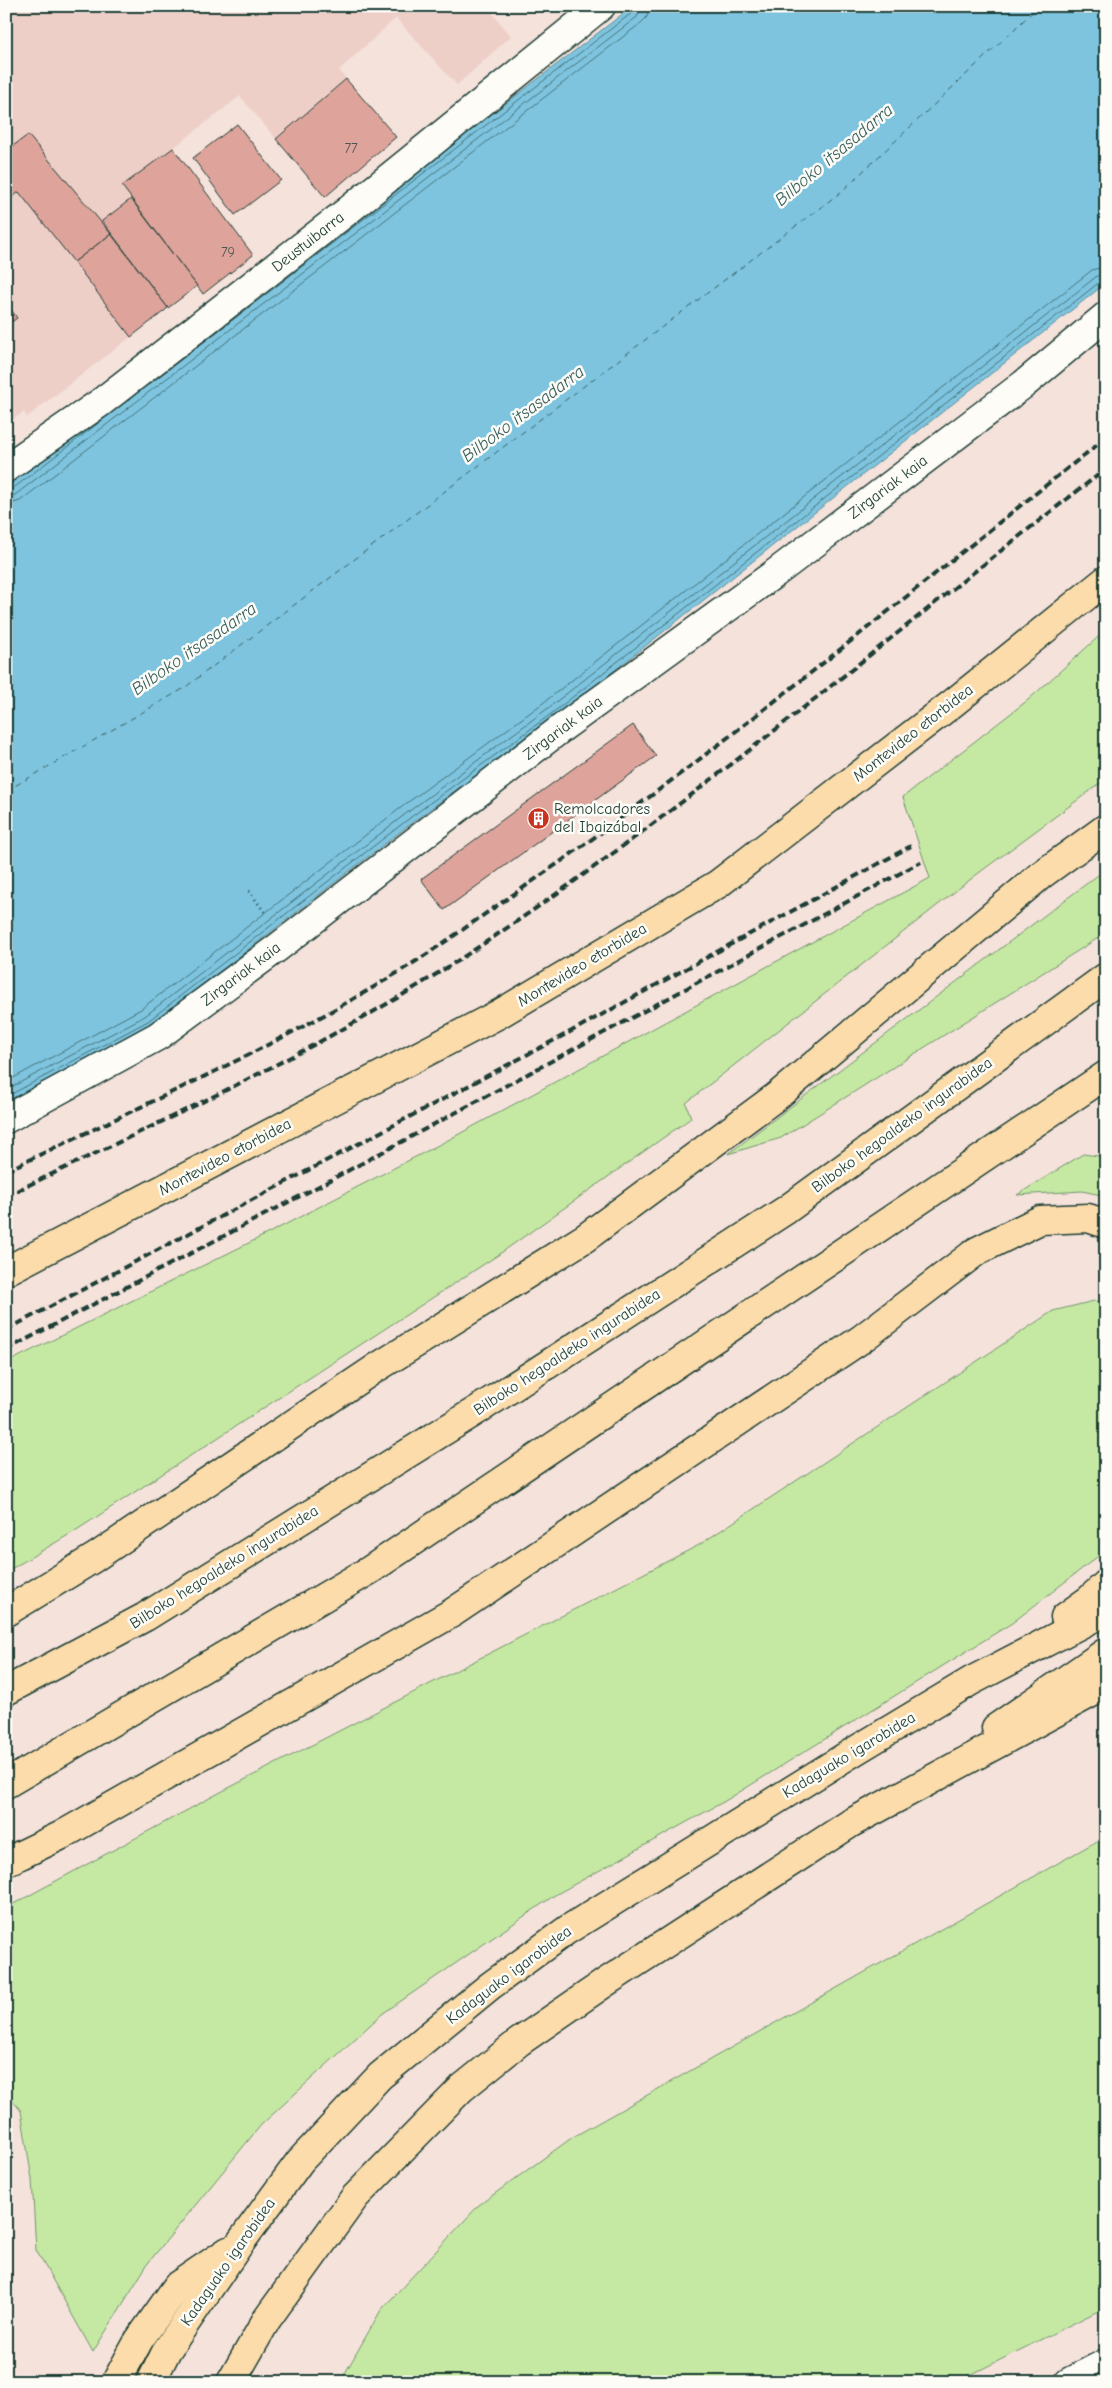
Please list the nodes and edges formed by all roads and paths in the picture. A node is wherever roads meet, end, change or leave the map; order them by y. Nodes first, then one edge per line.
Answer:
1 (601, 6) edge
2 (1106, 316) edge
3 (6, 468) edge
4 (1106, 580) edge
5 (1106, 828) edge
6 (1106, 977) edge
7 (1106, 1075) edge
8 (6, 1119) edge
9 (1106, 1224) edge
10 (6, 1270) edge
11 (1106, 1584) edge
12 (1106, 1611) edge
13 (6, 1612) edge
14 (1106, 1652) edge
15 (971, 1681) junction
16 (1106, 1685) edge
17 (6, 1692) edge
18 (6, 1784) edge
19 (873, 1812) junction
20 (6, 1862) edge
21 (241, 2242) junction
22 (1106, 2362) edge
23 (116, 2382) edge
24 (151, 2382) edge
25 (231, 2382) edge
26 (1068, 2382) edge

1 - 3 street, Deustuibarra
2 - 8 street, Zirgariak kaia
4 - 10 main road, Montevideo etorbidea
5 - 13 main road
6 - 17 main road, Bilboko hegoaldeko ingurabidea
7 - 18 main road
9 - 20 main road
11 - 15 main road
12 - 15 main road
14 - 19 main road
15 - 21 main road, Kadaguako igarobidea
16 - 19 main road
19 - 25 main road
21 - 23 main road
21 - 24 main road, Kadaguako igarobidea
22 - 26 street

